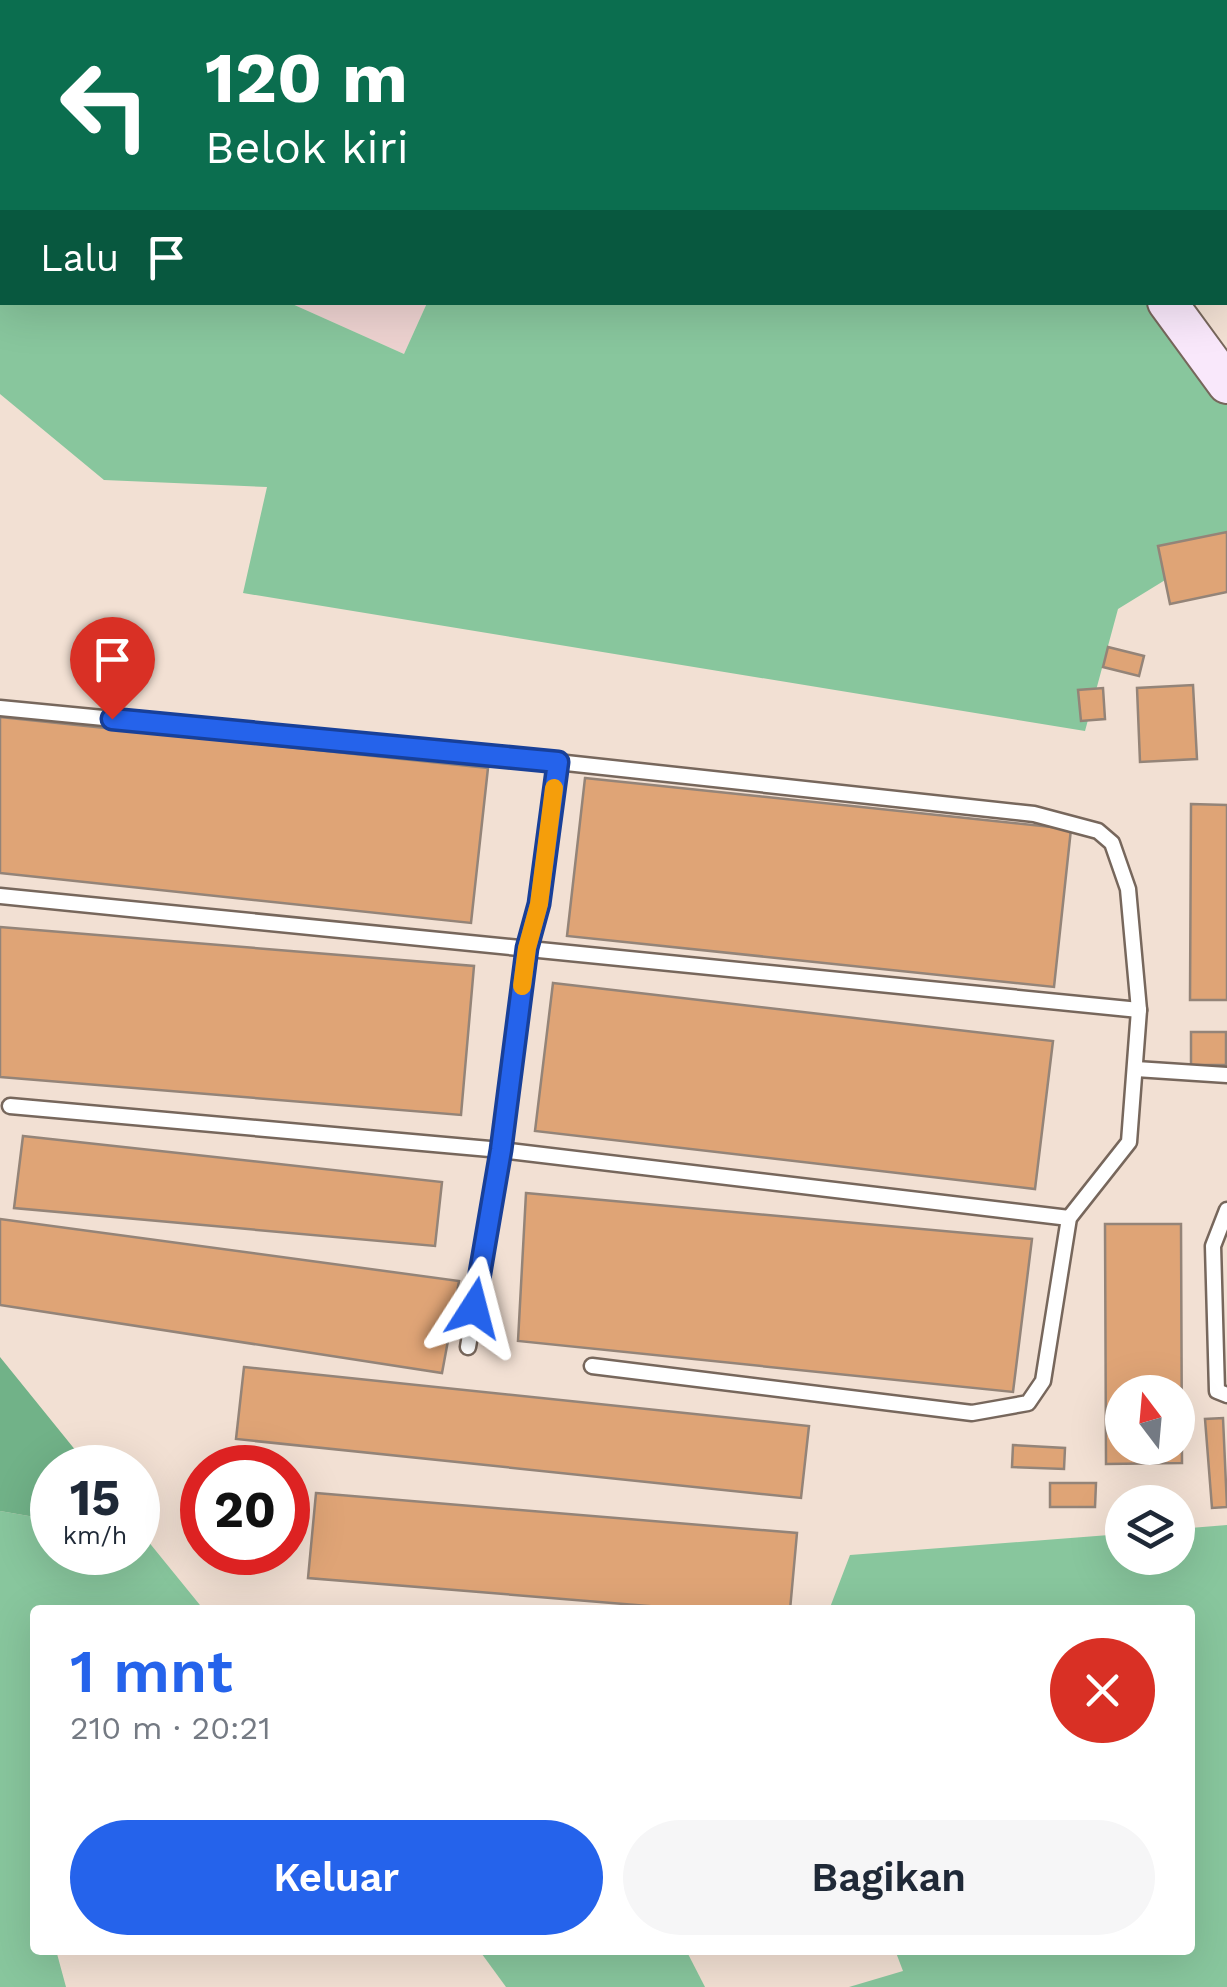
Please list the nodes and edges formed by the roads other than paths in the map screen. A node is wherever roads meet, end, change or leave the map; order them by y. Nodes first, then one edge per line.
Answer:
1 (1169, 305) edge
2 (1227, 384) edge
3 (0, 708) edge
4 (558, 762) junction
5 (0, 896) edge
6 (527, 948) junction
7 (1139, 1010) junction
8 (1136, 1069) junction
9 (1227, 1076) edge
10 (10, 1106) dead end
11 (501, 1150) junction
12 (1227, 1210) edge
13 (1069, 1218) junction
14 (468, 1347) dead end
15 (592, 1366) dead end
16 (1227, 1395) edge

1 - 2 street
3 - 4 lane
4 - 6 lane
4 - 7 lane
5 - 6 lane
6 - 7 lane
6 - 11 lane
7 - 8 lane
8 - 9 lane
8 - 13 lane
10 - 11 lane
11 - 13 lane
11 - 14 lane
12 - 16 lane
13 - 15 lane

